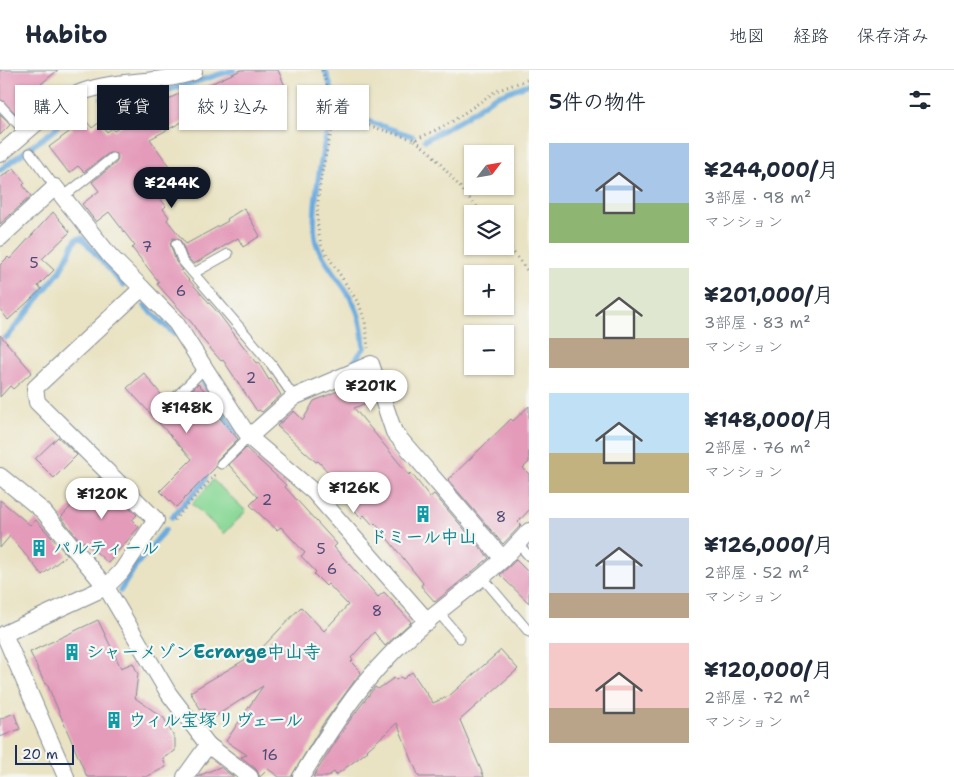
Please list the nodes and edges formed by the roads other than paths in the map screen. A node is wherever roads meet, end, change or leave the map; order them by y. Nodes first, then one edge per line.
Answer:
1 (196, 71) edge
2 (0, 105) edge
3 (27, 134) junction
4 (30, 153) dead end
5 (0, 154) edge
6 (112, 158) dead end
7 (59, 192) junction
8 (0, 238) edge
9 (176, 244) dead end
10 (228, 254) dead end
11 (194, 273) junction
12 (142, 288) junction
13 (205, 368) junction
14 (294, 397) junction
15 (172, 401) dead end
16 (249, 437) junction
17 (221, 464) road end
18 (0, 476) edge
19 (529, 531) edge
20 (523, 550) edge
21 (503, 559) junction
22 (483, 578) junction
23 (106, 587) junction
24 (434, 617) junction
25 (529, 632) edge
26 (2, 634) edge
27 (460, 638) dead end
28 (208, 745) junction
29 (66, 777) edge
30 (185, 777) edge
31 (250, 777) edge
32 (301, 777) edge

1 - 3 street
2 - 3 lane
3 - 5 street
4 - 7 lane
6 - 7 lane
7 - 8 street
7 - 12 street
9 - 11 lane
10 - 11 lane
11 - 14 lane
12 - 13 street
12 - 23 street
13 - 15 lane
13 - 16 street
14 - 16 street
14 - 21 street
16 - 17 lane
16 - 24 street
18 - 23 street
19 - 20 street
20 - 21 street
21 - 22 street
22 - 24 street
22 - 25 lane
23 - 26 street
23 - 28 street
24 - 27 lane
24 - 32 street
26 - 29 street
28 - 30 street
28 - 31 street

